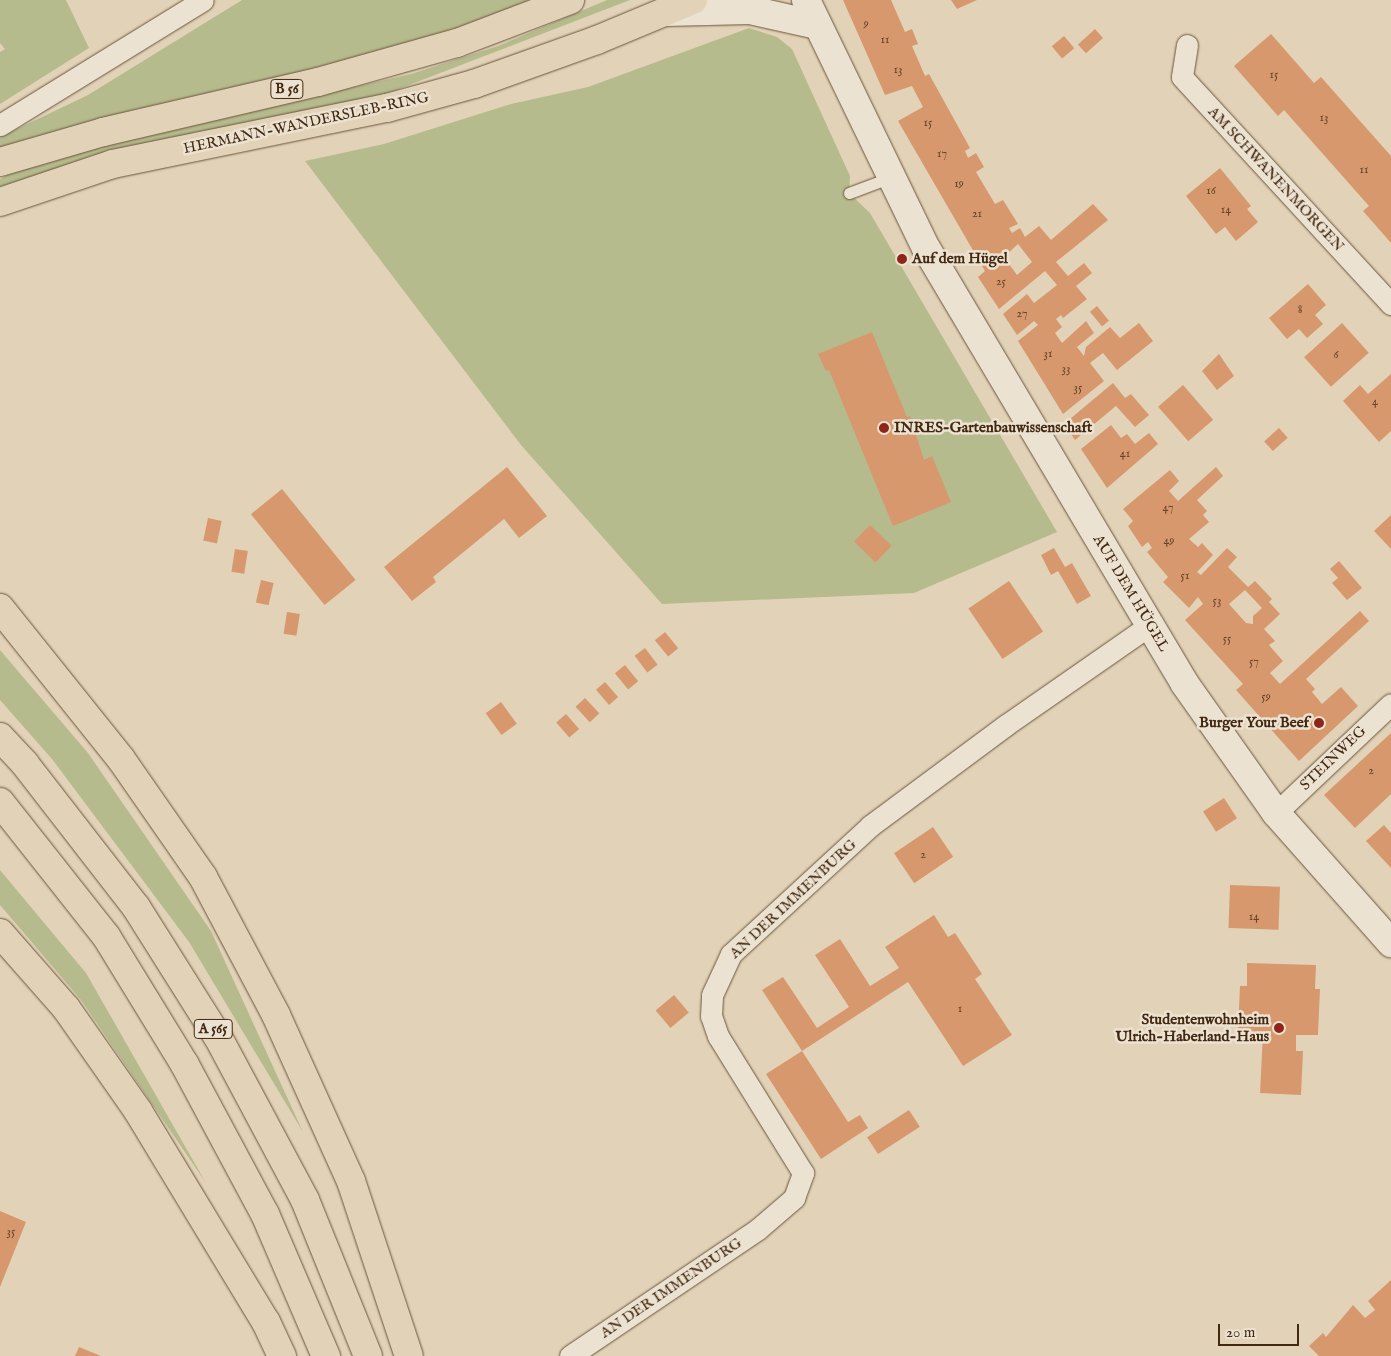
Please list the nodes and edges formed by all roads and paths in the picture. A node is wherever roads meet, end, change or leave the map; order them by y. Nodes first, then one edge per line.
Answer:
1 (203, 0) edge
2 (570, 0) edge
3 (693, 0) edge
4 (806, 0) edge
5 (666, 12) junction
6 (817, 25) junction
7 (1187, 45) dead end
8 (0, 125) edge
9 (0, 162) edge
10 (890, 178) junction
11 (849, 193) dead end
12 (0, 202) edge
13 (1391, 304) edge
14 (0, 608) edge
15 (1150, 625) junction
16 (1391, 704) edge
17 (0, 737) edge
18 (0, 802) edge
19 (1276, 813) junction
20 (0, 933) edge
21 (1391, 943) edge
22 (282, 1356) edge
23 (326, 1356) edge
24 (368, 1356) edge
25 (409, 1356) edge
26 (570, 1356) edge

1 - 8 street
2 - 9 main road, B 56
3 - 5 main road, HERMANN-WANDERSLEB-RING
4 - 6 street, AUF DEM HÜGEL
5 - 6 street
5 - 12 main road, HERMANN-WANDERSLEB-RING
6 - 10 street, AUF DEM HÜGEL
7 - 13 street, AM SCHWANENMORGEN
10 - 11 lane
10 - 15 street, AUF DEM HÜGEL
14 - 25 main road
15 - 19 street, AUF DEM HÜGEL
15 - 26 street, AN DER IMMENBURG
16 - 19 street, STEINWEG
17 - 24 main road, A 565
18 - 23 main road, A 565
19 - 21 street, AUF DEM HÜGEL
20 - 22 main road

